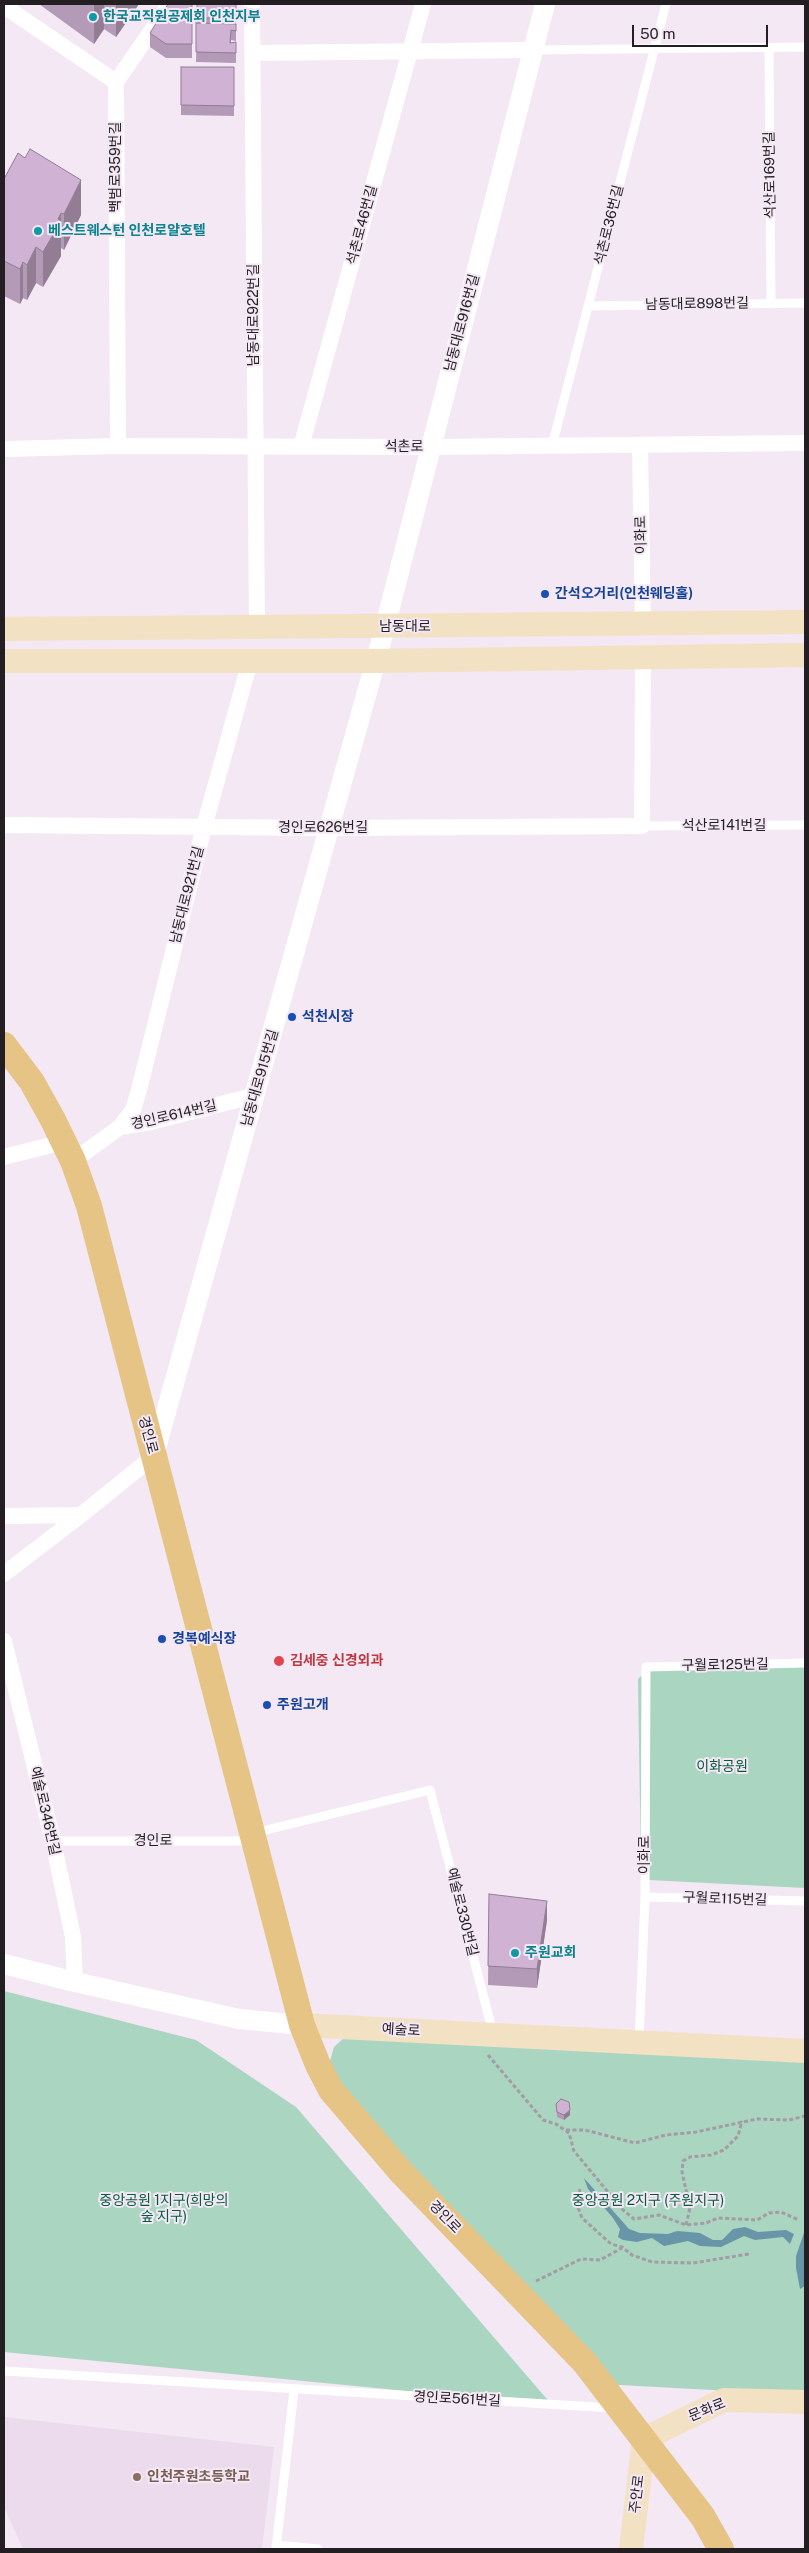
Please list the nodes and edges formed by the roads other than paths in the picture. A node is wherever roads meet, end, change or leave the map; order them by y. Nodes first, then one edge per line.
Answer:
1 (170, 4) edge
2 (252, 4) edge
3 (423, 4) edge
4 (545, 4) edge
5 (666, 4) edge
6 (4, 6) edge
7 (805, 47) edge
8 (768, 48) junction
9 (654, 49) junction
10 (533, 50) junction
11 (410, 52) junction
12 (252, 53) junction
13 (116, 82) junction
14 (805, 302) edge
15 (771, 303) junction
16 (588, 306) junction
17 (805, 443) edge
18 (640, 445) junction
19 (118, 446) junction
20 (255, 446) junction
21 (552, 446) junction
22 (302, 447) junction
23 (429, 447) junction
24 (4, 450) edge
25 (805, 622) edge
26 (643, 625) junction
27 (257, 626) junction
28 (4, 628) edge
29 (380, 643) junction
30 (805, 655) edge
31 (643, 657) junction
32 (250, 660) junction
33 (4, 661) edge
34 (4, 824) edge
35 (805, 825) edge
36 (642, 826) junction
37 (204, 827) junction
38 (330, 828) junction
39 (5, 1046) edge
40 (256, 1095) junction
41 (120, 1127) junction
42 (68, 1151) junction
43 (4, 1157) edge
44 (154, 1456) junction
45 (80, 1515) junction
46 (4, 1516) edge
47 (4, 1574) edge
48 (4, 1641) edge
49 (805, 1663) edge
50 (646, 1667) joint
51 (430, 1790) joint
52 (252, 1837) junction
53 (53, 1841) junction
54 (645, 1897) junction
55 (805, 1901) edge
56 (4, 1964) edge
57 (75, 1982) junction
58 (302, 2025) junction
59 (493, 2035) junction
60 (639, 2043) junction
61 (805, 2051) edge
62 (4, 2372) edge
63 (294, 2390) junction
64 (805, 2402) edge
65 (620, 2408) junction
66 (644, 2439) junction
67 (276, 2547) edge
68 (318, 2549) edge
69 (631, 2549) edge
70 (721, 2549) edge

1 - 13 street
2 - 12 street, 남동대로922번길
3 - 11 street, 석촌로46번길
4 - 10 street, 남동대로916번길
5 - 9 lane, 석촌로36번길
6 - 13 street
7 - 8 lane
8 - 9 lane
8 - 15 lane, 석산로169번길
9 - 10 lane
9 - 16 lane, 석촌로36번길
10 - 11 street
10 - 23 street, 남동대로916번길
11 - 12 street
11 - 22 street, 석촌로46번길
12 - 20 street, 남동대로922번길
13 - 19 street, 백범로359번길
14 - 15 lane, 남동대로898번길
15 - 16 lane, 남동대로898번길
16 - 21 lane, 석촌로36번길
17 - 18 street, 석촌로
18 - 21 street, 석촌로
18 - 26 street, 이화로
19 - 20 street, 석촌로
19 - 24 street, 석촌로
20 - 22 street, 석촌로
20 - 27 street, 남동대로922번길
21 - 23 street, 석촌로
22 - 23 street, 석촌로
23 - 29 street, 남동대로916번길
25 - 26 main road, 남동대로
26 - 29 main road, 남동대로
27 - 28 main road, 남동대로
27 - 29 main road, 남동대로
29 - 31 main road
29 - 32 main road
29 - 38 street, 남동대로915번길
30 - 31 main road
31 - 36 street
32 - 33 main road
32 - 37 street, 남동대로921번길
34 - 37 street, 경인로626번길
35 - 36 lane, 석산로141번길
36 - 38 street, 경인로626번길
37 - 38 street, 경인로626번길
37 - 41 street, 남동대로921번길
38 - 40 street, 남동대로915번길
39 - 42 main road, 경인로
40 - 41 street, 경인로614번길
40 - 44 street, 남동대로915번길
41 - 42 street, 경인로614번길
42 - 43 street
42 - 44 main road, 경인로
44 - 45 street
44 - 52 main road, 경인로
45 - 46 street
45 - 47 street
48 - 53 street, 예술로346번길
49 - 50 lane, 구월로125번길
50 - 54 lane, 이화로
51 - 52 lane, 경인로
51 - 59 lane, 예술로330번길
52 - 53 lane, 경인로
52 - 58 main road, 경인로
53 - 57 street, 예술로346번길
54 - 55 lane, 구월로115번길
54 - 60 lane, 이화로
56 - 57 street, 예술로
57 - 58 street, 예술로
58 - 59 main road, 예술로
58 - 65 main road, 경인로
59 - 60 main road, 예술로
60 - 61 main road, 예술로
62 - 63 lane, 경인로561번길
63 - 65 lane, 경인로561번길
63 - 67 lane
64 - 66 main road, 문화로
65 - 66 main road, 경인로
66 - 69 main road, 주안로
66 - 70 main road, 경인로
67 - 68 lane

